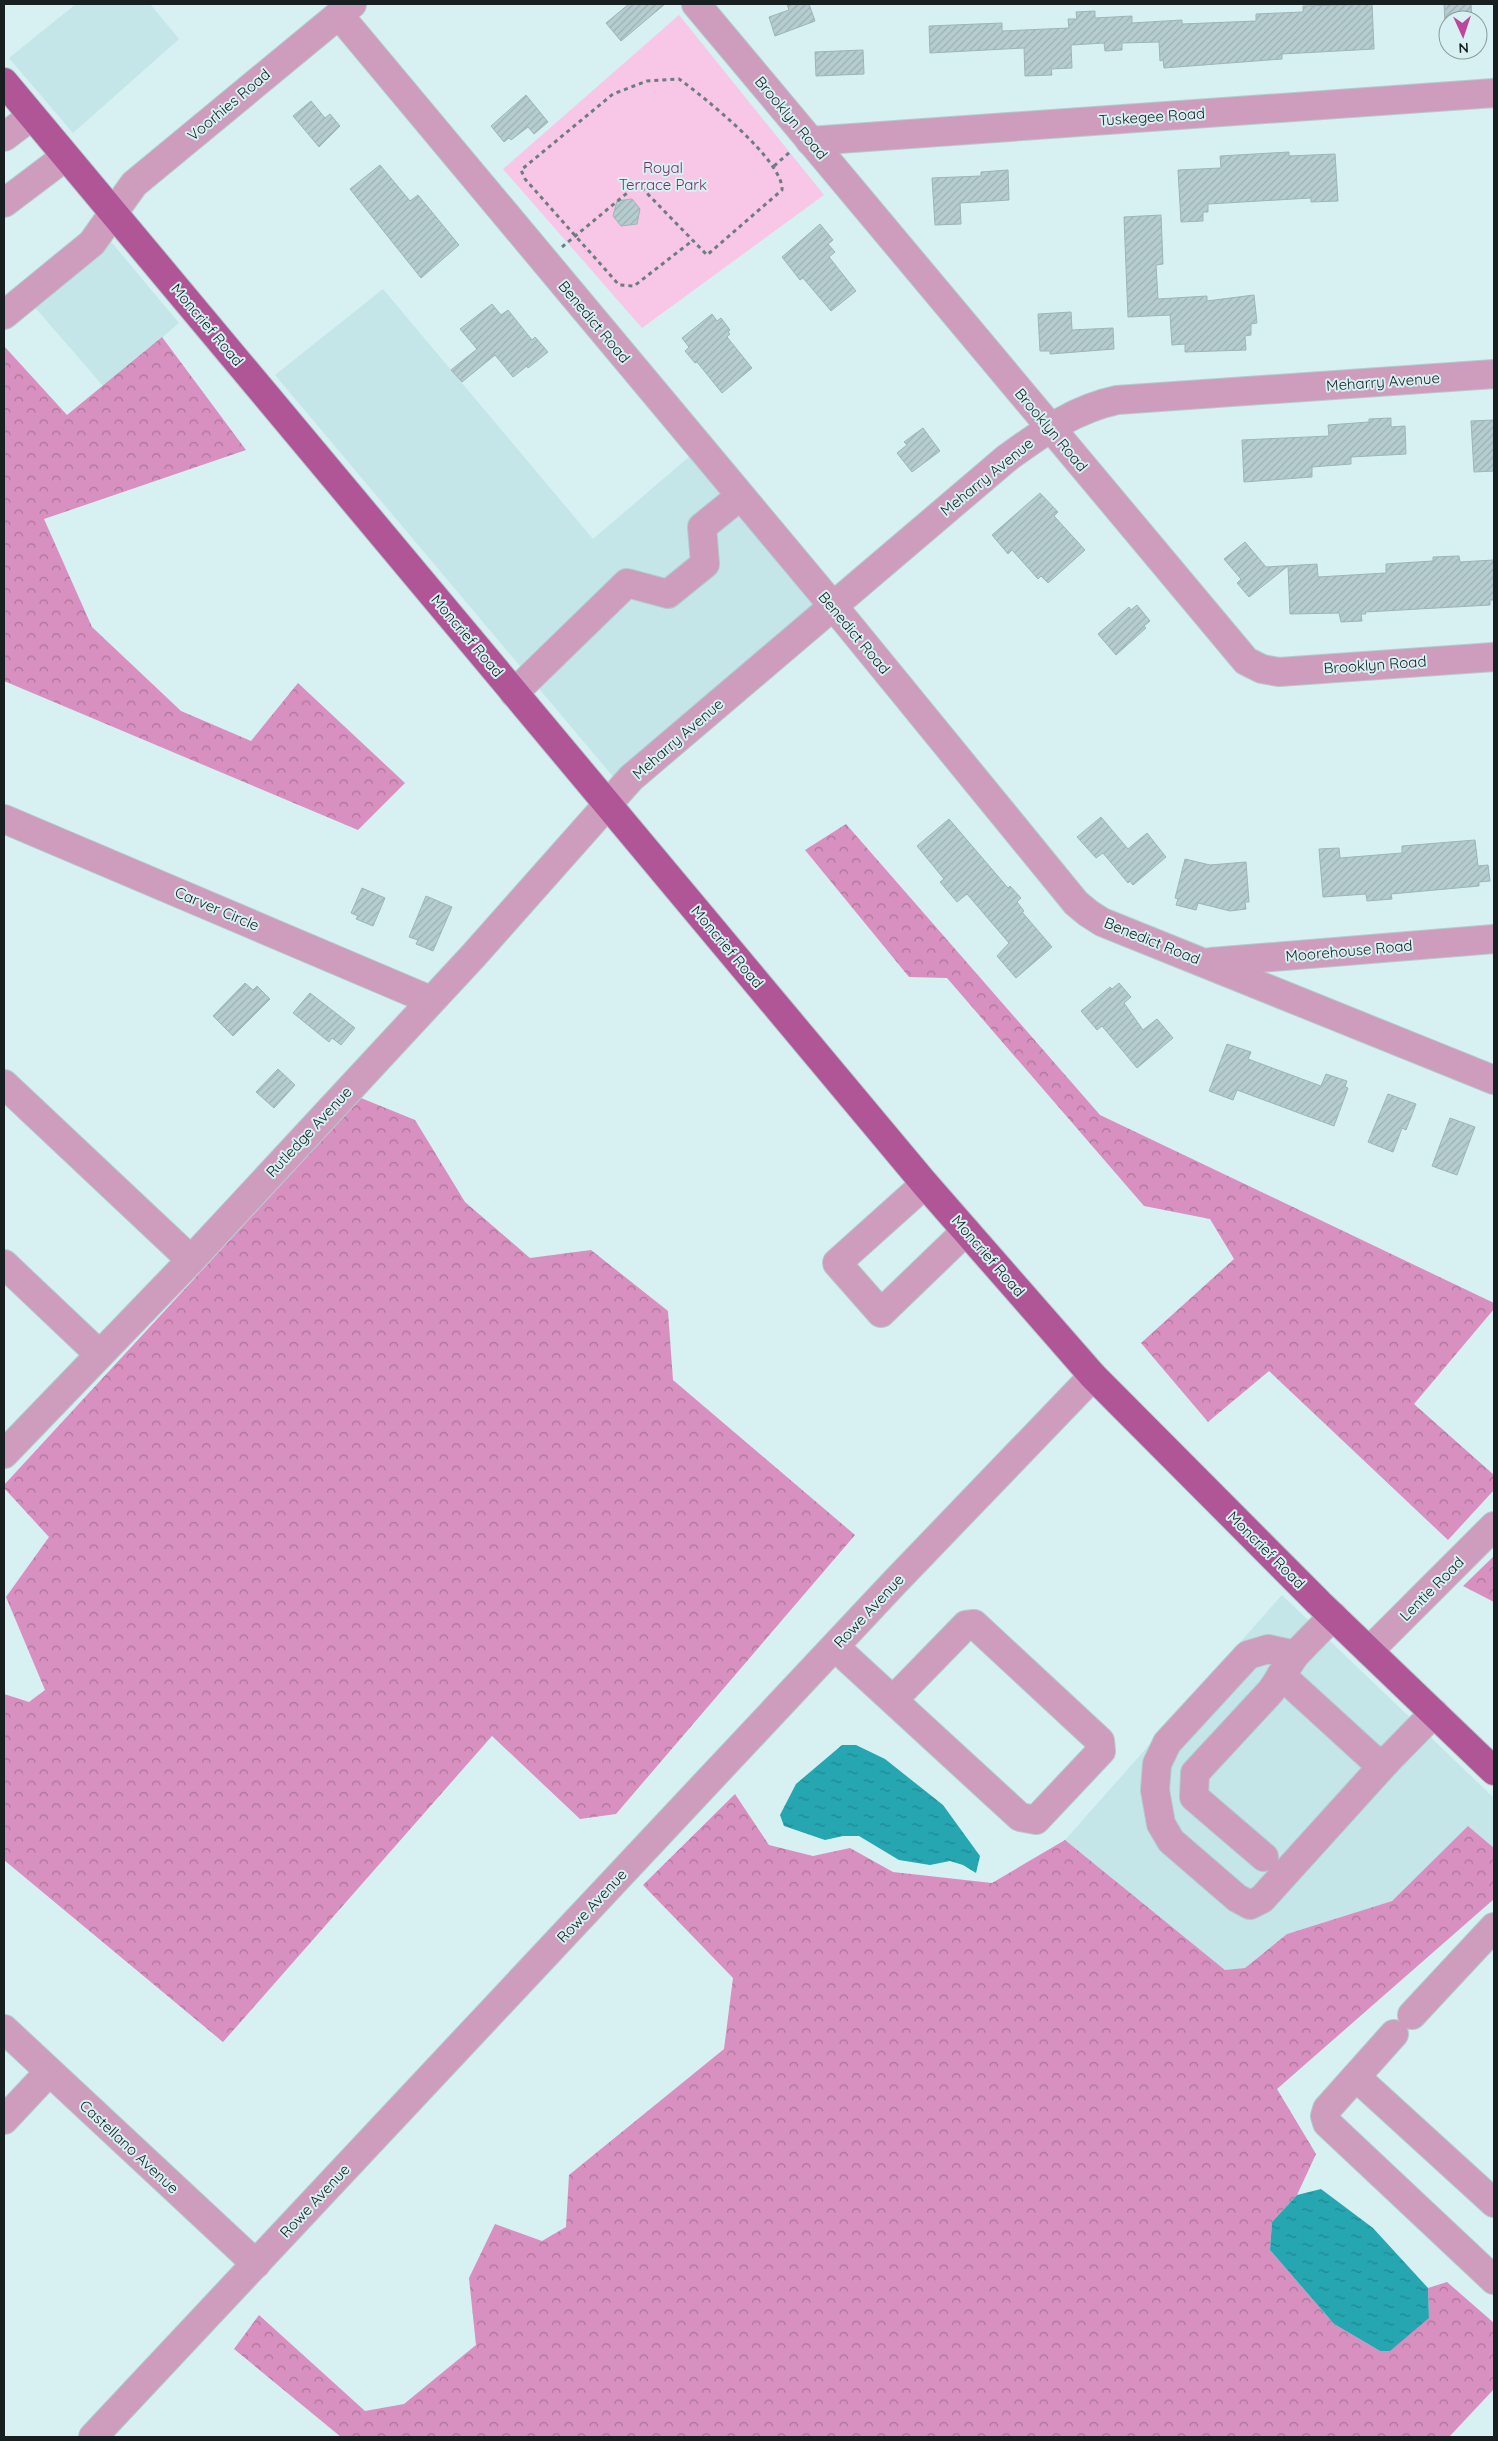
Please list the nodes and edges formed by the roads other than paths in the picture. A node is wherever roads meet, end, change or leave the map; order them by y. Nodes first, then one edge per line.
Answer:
1 (696, 4) edge
2 (345, 9) edge
3 (4, 82) edge
4 (1494, 92) edge
5 (32, 116) junction
6 (4, 137) edge
7 (801, 145) junction
8 (65, 157) junction
9 (4, 202) edge
10 (114, 214) junction
11 (4, 315) edge
12 (1494, 374) edge
13 (1049, 428) junction
14 (739, 497) junction
15 (833, 606) junction
16 (1494, 656) edge
17 (514, 692) junction
18 (608, 805) junction
19 (4, 819) edge
20 (1494, 939) edge
21 (1205, 962) junction
22 (430, 1000) junction
23 (1494, 1080) edge
24 (4, 1084) edge
25 (924, 1184) junction
26 (966, 1231) junction
27 (191, 1260) junction
28 (4, 1264) edge
29 (99, 1354) junction
30 (1093, 1376) junction
31 (4, 1454) edge
32 (1494, 1526) edge
33 (1332, 1616) junction
34 (836, 1647) junction
35 (1369, 1651) junction
36 (1288, 1665) junction
37 (893, 1700) junction
38 (1434, 1713) junction
39 (1387, 1761) junction
40 (1494, 1771) edge
41 (1264, 1858) dead end
42 (1494, 1927) edge
43 (1412, 2015) dead end
44 (4, 2029) edge
45 (1394, 2034) dead end
46 (49, 2072) junction
47 (1356, 2077) junction
48 (4, 2120) edge
49 (1494, 2203) edge
50 (256, 2264) junction
51 (1494, 2280) edge
52 (92, 2437) edge

1 - 7 street, Brooklyn Road
2 - 10 street, Voorhies Road
2 - 14 street, Benedict Road
3 - 5 main road, Moncrief Road
4 - 7 street, Tuskegee Road
5 - 6 street
5 - 8 main road, Moncrief Road
7 - 13 street, Brooklyn Road
8 - 9 street
8 - 10 main road, Moncrief Road
10 - 11 street, Voorhies Road
10 - 17 main road, Moncrief Road
12 - 13 street, Meharry Avenue
13 - 15 street, Meharry Avenue
13 - 16 street, Brooklyn Road
14 - 15 street, Benedict Road
14 - 17 street
15 - 18 street, Meharry Avenue
15 - 21 street, Benedict Road
17 - 18 main road, Moncrief Road
18 - 22 street, Rutledge Avenue
18 - 25 main road, Moncrief Road
19 - 22 street, Carver Circle
20 - 21 street, Moorehouse Road
21 - 23 street, Benedict Road
22 - 27 street, Rutledge Avenue
24 - 27 street
25 - 26 main road, Moncrief Road
25 - 26 street
26 - 30 main road, Moncrief Road
27 - 29 street, Rutledge Avenue
28 - 29 street
29 - 31 street, Rutledge Avenue
30 - 33 main road, Moncrief Road
30 - 34 street, Rowe Avenue
32 - 35 street, Lentie Road
33 - 35 main road, Moncrief Road
33 - 36 street
34 - 37 street
34 - 50 street, Rowe Avenue
35 - 38 main road, Moncrief Road
36 - 39 street
36 - 39 street
36 - 41 street
37 - 37 street
38 - 39 street
38 - 40 main road, Moncrief Road
42 - 43 street
44 - 46 street, Castellano Avenue
45 - 47 street
46 - 48 street
46 - 50 street, Castellano Avenue
47 - 49 street
47 - 51 street
50 - 52 street, Rowe Avenue

